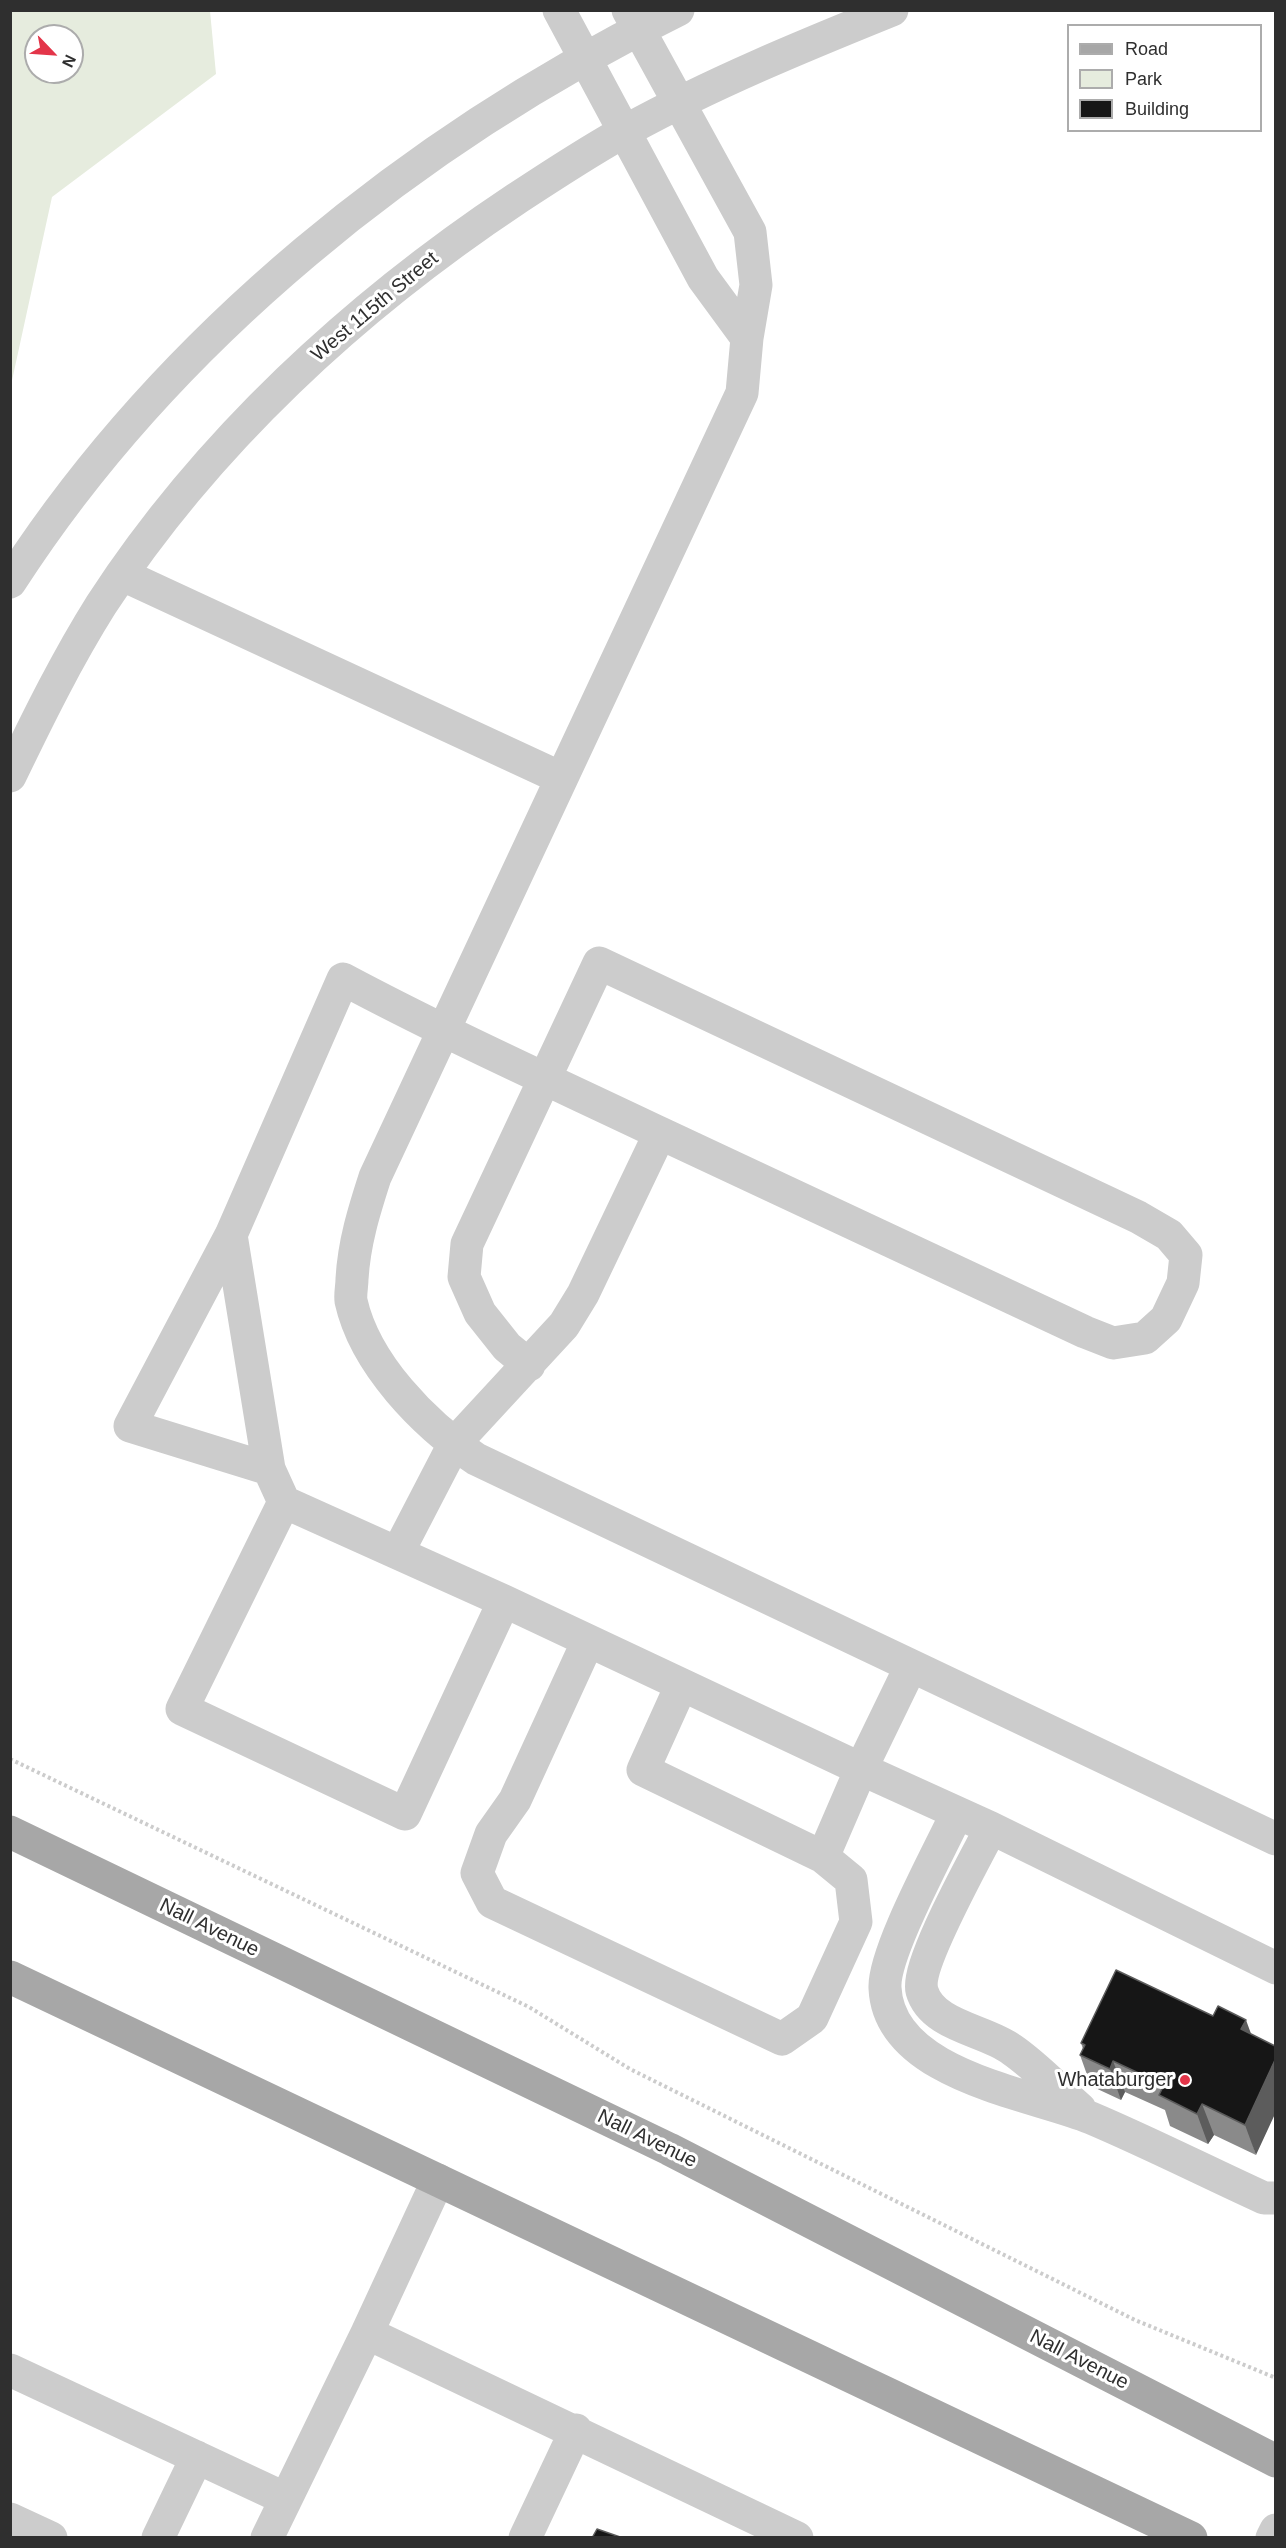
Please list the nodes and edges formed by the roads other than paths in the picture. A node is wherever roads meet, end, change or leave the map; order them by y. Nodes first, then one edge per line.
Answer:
1 (560, 10) edge
2 (678, 10) edge
3 (892, 10) edge
4 (633, 20) edge
5 (586, 56) junction
6 (678, 103) junction
7 (626, 130) junction
8 (747, 338) junction
9 (123, 575) junction
10 (10, 582) edge
11 (10, 776) edge
12 (561, 778) junction
13 (442, 1032) junction
14 (543, 1078) junction
15 (660, 1133) junction
16 (231, 1235) junction
17 (529, 1365) junction
18 (454, 1444) junction
19 (269, 1469) junction
20 (284, 1502) junction
21 (398, 1552) junction
22 (504, 1601) junction
23 (588, 1641) junction
24 (911, 1666) junction
25 (681, 1686) junction
26 (861, 1769) junction
27 (957, 1813) junction
28 (991, 1828) junction
29 (10, 1832) edge
30 (1275, 1839) edge
31 (823, 1857) junction
32 (1275, 1968) edge
33 (10, 1977) edge
34 (1089, 2118) junction
35 (438, 2180) junction
36 (1275, 2198) edge
37 (367, 2333) junction
38 (10, 2370) edge
39 (576, 2430) junction
40 (197, 2457) junction
41 (1275, 2462) edge
42 (286, 2499) junction
43 (10, 2519) edge
44 (1275, 2530) edge
45 (51, 2538) edge
46 (158, 2538) edge
47 (267, 2538) edge
48 (525, 2538) edge
49 (797, 2538) edge
50 (1191, 2538) edge
51 (1272, 2538) edge

1 - 5 street
2 - 4 street
3 - 6 street, West 115th Street
4 - 5 street
4 - 6 street
5 - 7 street
5 - 10 street
6 - 7 street, West 115th Street
6 - 8 street
7 - 8 street
7 - 9 street, West 115th Street
8 - 12 street
9 - 11 street, West 115th Street
9 - 12 street
12 - 13 street
13 - 14 street
13 - 16 street
13 - 18 street
14 - 15 street
14 - 15 street
14 - 17 street
15 - 17 street
16 - 19 street
16 - 19 street
17 - 18 street
18 - 21 street
18 - 24 street
19 - 20 street
20 - 21 street
20 - 22 street
21 - 22 street
22 - 23 street
23 - 25 street
23 - 31 street
24 - 26 street
24 - 30 street
25 - 26 street
25 - 31 street
26 - 27 street
26 - 31 street
27 - 28 street
27 - 34 street
28 - 32 street
28 - 34 street
29 - 41 main road, Nall Avenue
33 - 35 main road
34 - 36 street
35 - 37 street
35 - 50 main road
37 - 39 street
37 - 42 street
38 - 40 street
39 - 48 street
39 - 49 street
40 - 42 street
40 - 46 street
42 - 47 street
43 - 45 street
44 - 51 street

